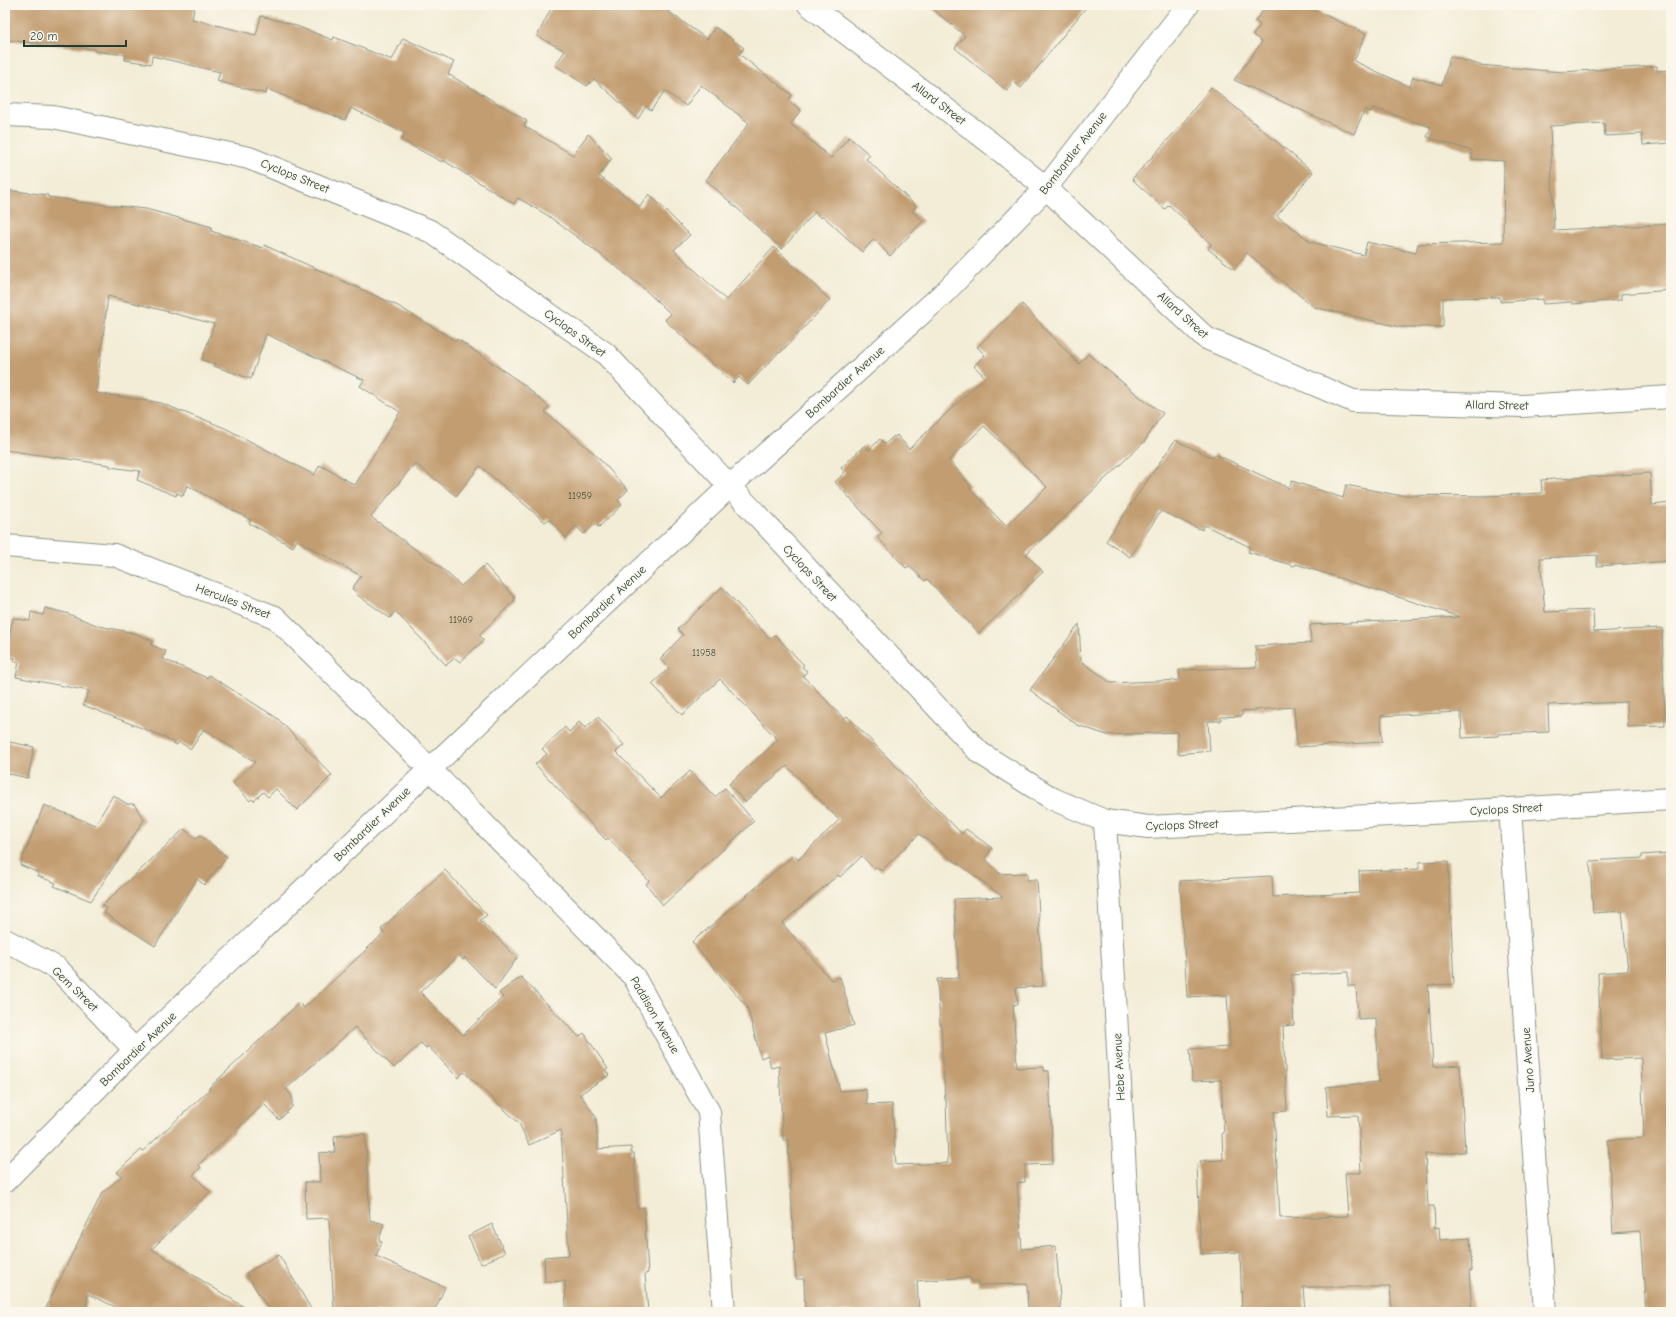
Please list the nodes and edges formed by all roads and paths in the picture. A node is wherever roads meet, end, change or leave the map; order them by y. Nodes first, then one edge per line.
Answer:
1 (809, 5) edge
2 (1188, 5) edge
3 (5, 115) edge
4 (1046, 188) junction
5 (1671, 397) edge
6 (729, 486) junction
7 (5, 546) edge
8 (430, 769) junction
9 (1671, 799) edge
10 (1510, 809) junction
11 (1105, 821) junction
12 (5, 940) edge
13 (135, 1050) junction
14 (5, 1181) edge
15 (724, 1312) edge
16 (1133, 1312) edge
17 (1545, 1312) edge

1 - 4 street, Allard Street
2 - 4 street, Bombardier Avenue
3 - 6 street, Cyclops Street
4 - 5 street, Allard Street
4 - 6 street, Bombardier Avenue
6 - 8 street, Bombardier Avenue
6 - 11 street, Cyclops Street
7 - 8 street, Hercules Street
8 - 13 street, Bombardier Avenue
8 - 15 street, Paddison Avenue
9 - 10 street, Cyclops Street
10 - 11 street, Cyclops Street
10 - 17 street, Juno Avenue
11 - 16 street, Hebe Avenue
12 - 13 street, Gem Street
13 - 14 street, Bombardier Avenue

